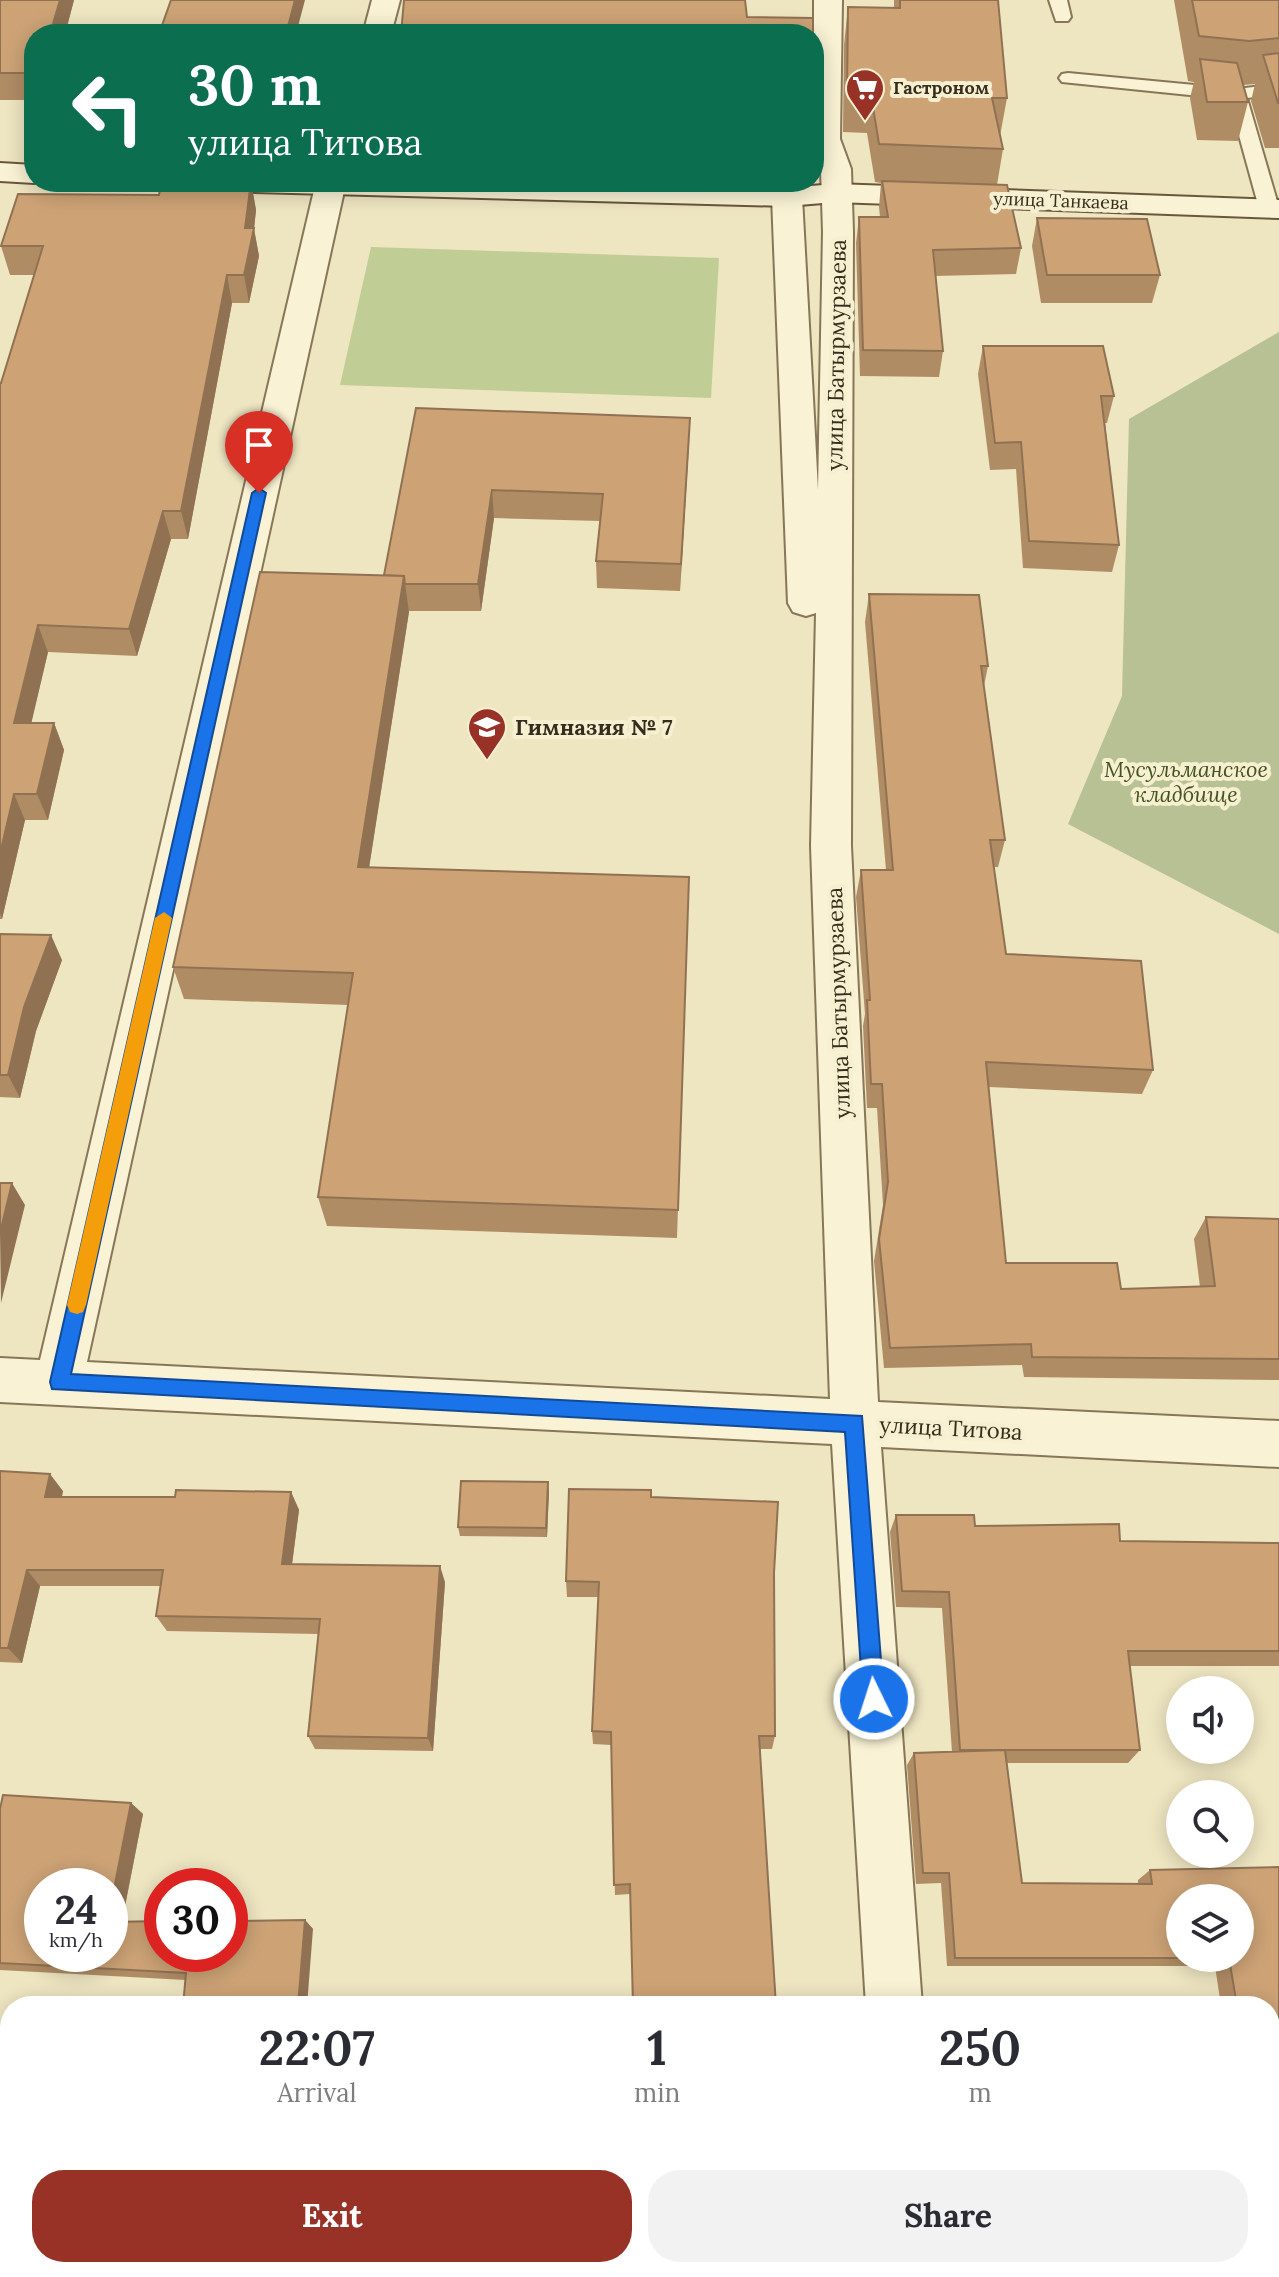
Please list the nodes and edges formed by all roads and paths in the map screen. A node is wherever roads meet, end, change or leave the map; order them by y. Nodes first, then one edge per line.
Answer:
1 (386, 0) edge
2 (810, 4) edge
3 (380, 24) edge
4 (812, 24) edge
5 (1068, 78) dead end
6 (1279, 89) edge
7 (1237, 94) junction
8 (0, 172) edge
9 (24, 173) edge
10 (824, 182) edge
11 (328, 192) edge
12 (813, 192) edge
13 (1273, 196) edge
14 (0, 1380) edge
15 (59, 1382) junction
16 (850, 1423) junction
17 (1279, 1444) edge
18 (882, 1996) edge
19 (893, 1996) edge

1 - 3 street
2 - 4 street, улица Батырмурзаева
5 - 7 lane
6 - 7 lane
7 - 13 lane
8 - 9 street
10 - 13 street, улица Танкаева
11 - 15 street
12 - 16 street, улица Батырмурзаева
14 - 15 street, улица Титова
15 - 16 street, улица Титова
16 - 17 street, улица Титова
16 - 18 street, улица Батырмурзаева
16 - 19 street, улица Батырмурзаева

